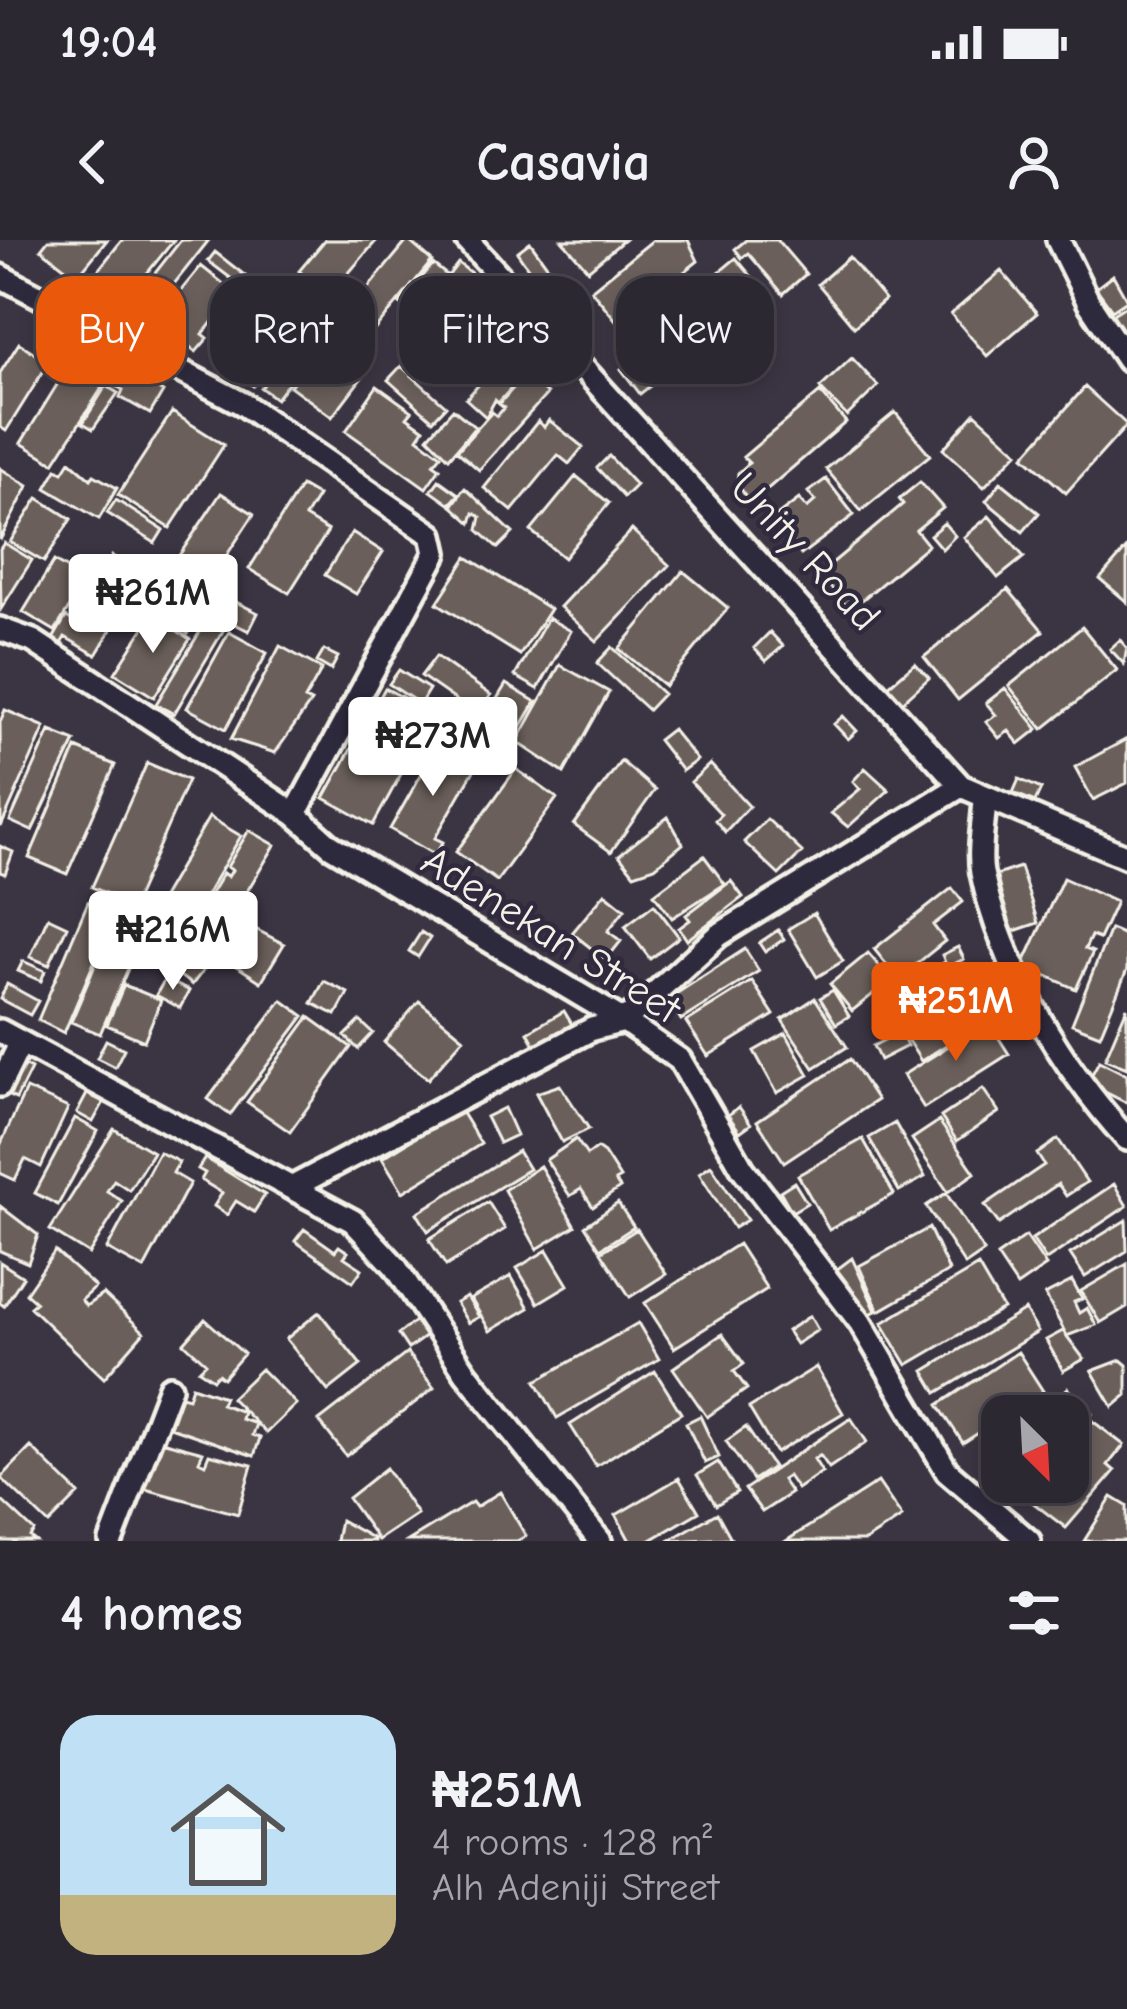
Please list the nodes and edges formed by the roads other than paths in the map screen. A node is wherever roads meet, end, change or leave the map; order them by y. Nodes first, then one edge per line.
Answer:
1 (467, 240) edge
2 (1058, 240) edge
3 (0, 276) edge
4 (1127, 360) edge
5 (0, 629) edge
6 (962, 786) junction
7 (985, 799) junction
8 (295, 814) junction
9 (1127, 857) edge
10 (624, 1021) junction
11 (0, 1031) edge
12 (20, 1044) junction
13 (0, 1085) edge
14 (1127, 1139) edge
15 (291, 1188) junction
16 (170, 1387) dead end
17 (111, 1541) edge
18 (600, 1541) edge
19 (1029, 1541) edge

1 - 6 street, Unity Road
2 - 4 street
3 - 8 street
5 - 8 street, Adenekan Street
6 - 7 street, Unity Road
6 - 10 street
7 - 9 street, Unity Road
7 - 14 street
8 - 10 street, Adenekan Street
10 - 15 street
10 - 19 street, Adenekan Street
11 - 12 street
12 - 13 street
12 - 15 street
15 - 18 street
16 - 17 street

